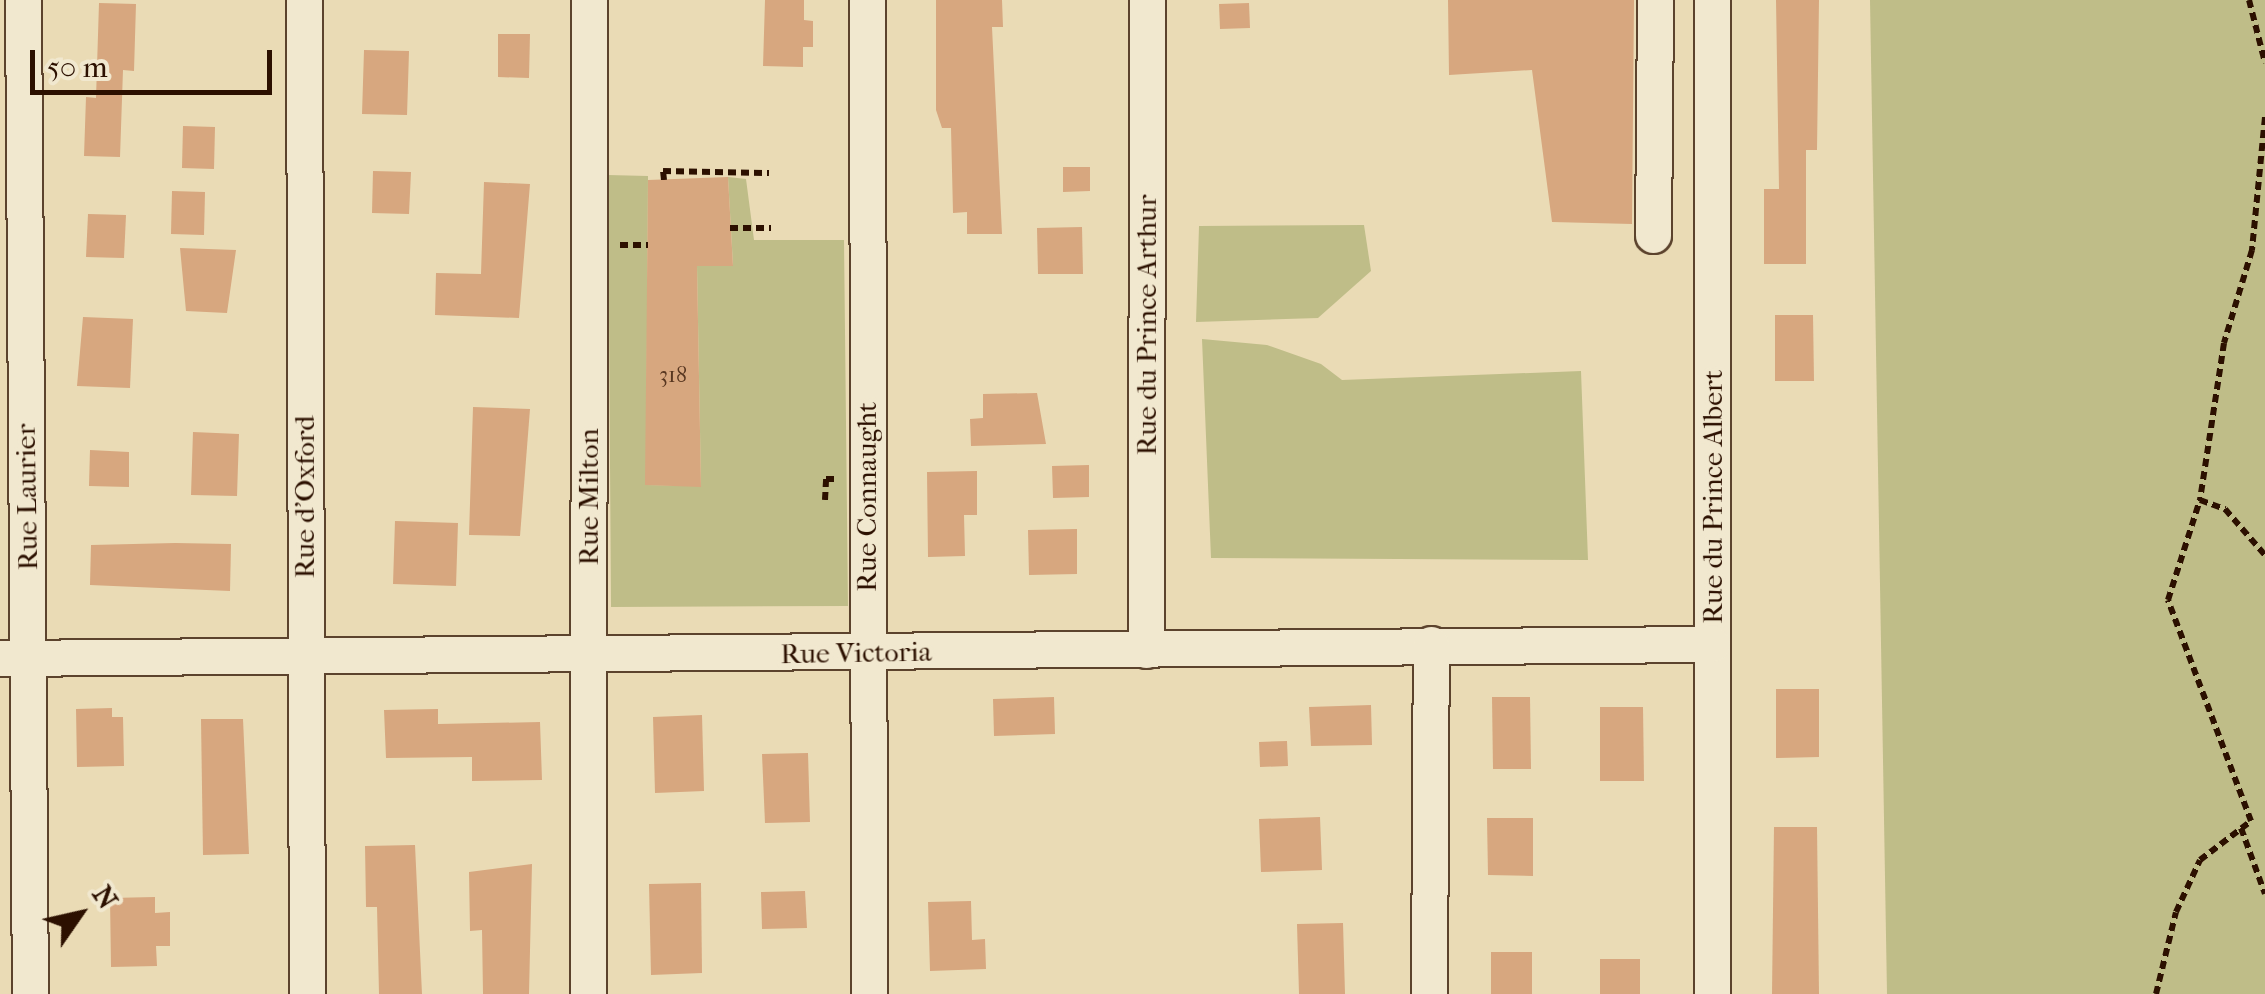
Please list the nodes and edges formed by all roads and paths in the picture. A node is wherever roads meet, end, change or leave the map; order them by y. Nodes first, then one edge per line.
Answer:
1 (23, 0) edge
2 (304, 0) edge
3 (589, 0) edge
4 (867, 0) edge
5 (1147, 0) edge
6 (1656, 0) edge
7 (1712, 0) edge
8 (2249, 0) edge
9 (2265, 63) edge
10 (2265, 116) edge
11 (769, 173) dead end
12 (664, 180) dead end
13 (730, 228) dead end
14 (771, 228) dead end
15 (1653, 235) dead end
16 (2200, 500) junction
17 (2265, 556) edge
18 (1431, 644) junction
19 (1712, 644) junction
20 (1146, 650) junction
21 (867, 652) junction
22 (589, 656) junction
23 (14, 659) edge
24 (306, 659) junction
25 (2241, 828) junction
26 (2265, 894) edge
27 (30, 994) edge
28 (307, 994) edge
29 (588, 994) edge
30 (869, 994) edge
31 (1429, 994) edge
32 (1712, 994) edge
33 (2156, 994) edge

1 - 23 street, Rue Laurier
2 - 24 street, Rue d'Oxford
3 - 22 street, Rue Milton
4 - 21 street, Rue Connaught
5 - 20 street, Rue du Prince Arthur
6 - 15 street
7 - 19 street, Rue du Prince Albert
8 - 9 path
10 - 16 path
11 - 12 path
13 - 14 path
16 - 17 path
16 - 25 path
18 - 19 street, Rue Victoria
18 - 20 street, Rue Victoria
18 - 31 street
19 - 32 street, Rue du Prince Albert
20 - 21 street, Rue Victoria
21 - 22 street, Rue Victoria
21 - 30 street, Rue Connaught
22 - 24 street, Rue Victoria
22 - 29 street, Rue Milton
23 - 24 street, Rue Victoria
23 - 27 street, Rue Laurier
24 - 28 street, Rue d'Oxford
25 - 26 path
25 - 33 path

